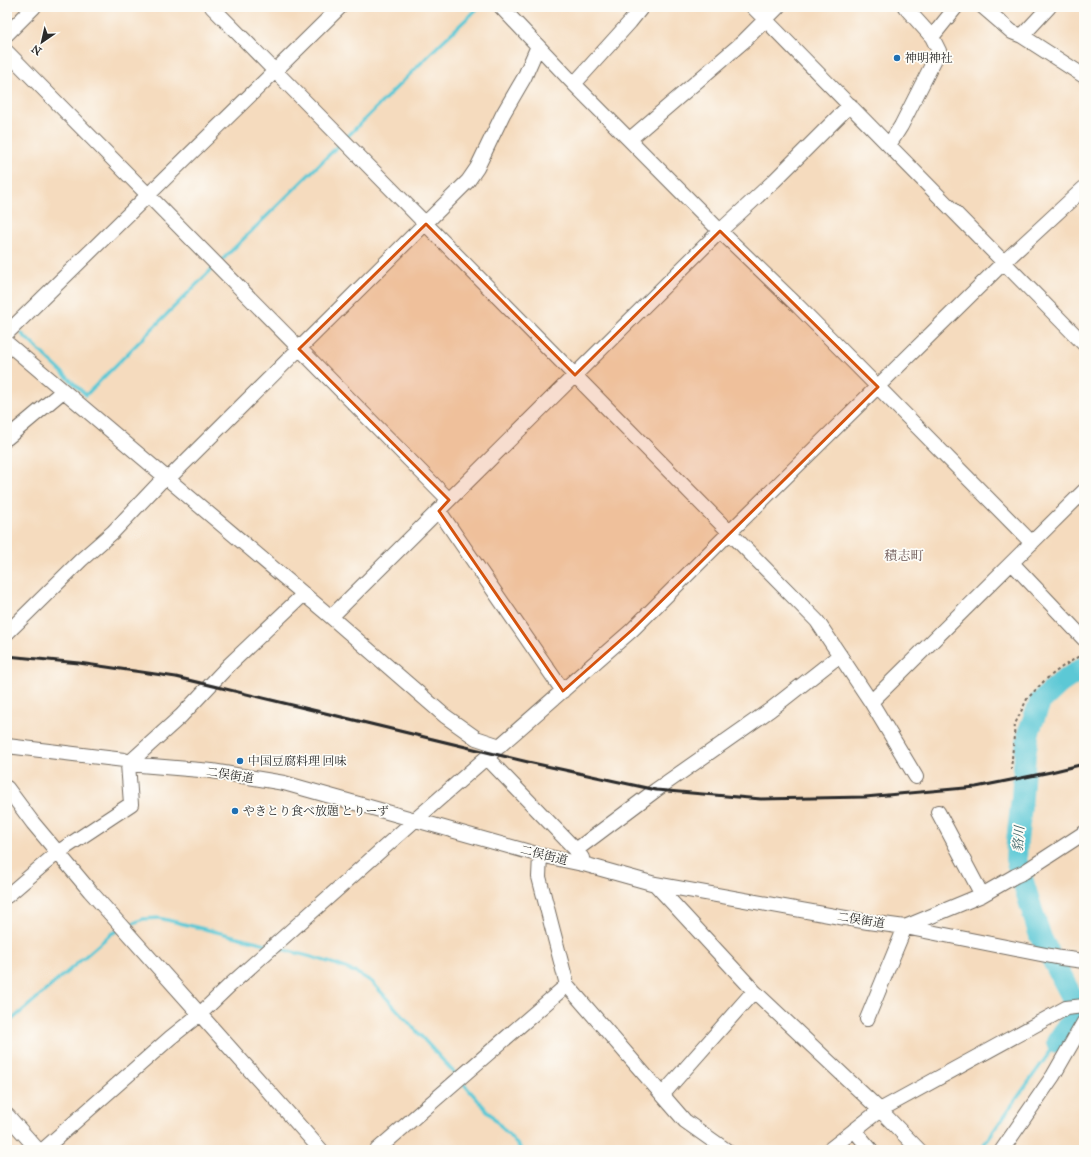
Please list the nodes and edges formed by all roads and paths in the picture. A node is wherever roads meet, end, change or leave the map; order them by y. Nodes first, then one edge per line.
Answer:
1 (34, 7) edge
2 (212, 7) edge
3 (340, 7) edge
4 (501, 7) edge
5 (642, 7) edge
6 (753, 7) edge
7 (778, 7) edge
8 (905, 7) edge
9 (956, 7) edge
10 (983, 7) edge
11 (1049, 7) edge
12 (766, 20) junction
13 (7, 34) edge
14 (1022, 36) junction
15 (932, 37) junction
16 (538, 46) junction
17 (7, 52) edge
18 (275, 71) junction
19 (1084, 76) edge
20 (574, 84) junction
21 (850, 105) junction
22 (630, 139) junction
23 (888, 144) junction
24 (1084, 188) edge
25 (148, 195) junction
26 (426, 224) junction
27 (720, 231) junction
28 (1004, 262) junction
29 (7, 333) edge
30 (7, 343) edge
31 (1084, 344) edge
32 (299, 349) junction
33 (575, 375) junction
34 (878, 387) junction
35 (63, 391) junction
36 (7, 438) edge
37 (166, 478) junction
38 (1084, 491) edge
39 (449, 500) junction
40 (439, 511) junction
41 (730, 532) junction
42 (1032, 543) junction
43 (1012, 562) junction
44 (304, 594) junction
45 (331, 617) junction
46 (7, 633) edge
47 (1084, 638) edge
48 (1084, 653) edge
49 (840, 655) junction
50 (563, 691) junction
51 (871, 702) junction
52 (7, 746) edge
53 (500, 746) junction
54 (487, 758) junction
55 (128, 764) junction
56 (1011, 770) dead end
57 (916, 777) dead end
58 (7, 788) edge
59 (938, 812) dead end
60 (415, 820) junction
61 (1084, 834) edge
62 (576, 850) junction
63 (57, 853) junction
64 (540, 855) junction
65 (587, 865) junction
66 (655, 884) junction
67 (982, 895) junction
68 (7, 896) edge
69 (905, 927) junction
70 (1084, 961) edge
71 (567, 985) junction
72 (754, 991) junction
73 (1084, 1006) edge
74 (200, 1014) junction
75 (867, 1019) dead end
76 (1083, 1030) edge
77 (663, 1094) junction
78 (880, 1110) junction
79 (7, 1115) edge
80 (854, 1130) junction
81 (708, 1146) edge
82 (38, 1150) edge
83 (43, 1150) edge
84 (321, 1150) edge
85 (377, 1150) edge
86 (726, 1150) edge
87 (829, 1150) edge
88 (872, 1150) edge
89 (919, 1150) edge
90 (1002, 1150) edge

1 - 13 street
2 - 18 street
3 - 18 street
4 - 16 street
5 - 20 street
6 - 12 street
7 - 12 street
8 - 15 street
9 - 15 street
10 - 14 street
11 - 14 street
12 - 21 street
12 - 22 street
14 - 19 street
15 - 23 street
16 - 20 street
16 - 26 street
17 - 25 street
18 - 25 street
18 - 26 street
20 - 22 street
21 - 23 street
21 - 27 street
22 - 27 street
23 - 28 street
24 - 28 street
25 - 29 street
25 - 32 street
26 - 32 street
26 - 33 street
27 - 33 street
27 - 34 street
28 - 31 street
28 - 34 street
30 - 35 street
32 - 37 street
32 - 39 street
33 - 39 street
33 - 41 street
34 - 41 street
34 - 42 street
35 - 36 street
35 - 37 street
37 - 44 street
37 - 46 street
38 - 42 street
39 - 40 street
40 - 45 street
40 - 50 street
41 - 49 street
41 - 50 street
42 - 43 street
43 - 47 street
43 - 51 street
44 - 45 street
44 - 55 street
45 - 53 street
48 - 56 path
49 - 51 street
49 - 62 street
50 - 53 street
51 - 57 street
52 - 55 street, 二俣街道
53 - 54 street
54 - 60 street
54 - 62 street
55 - 60 street, 二俣街道
55 - 63 street
58 - 63 street
59 - 67 street
60 - 64 street, 二俣街道
60 - 74 street
61 - 67 street
62 - 65 street
63 - 68 street
63 - 74 street
64 - 65 street, 二俣街道
64 - 71 street
65 - 66 street, 二俣街道
66 - 69 street, 二俣街道
66 - 72 street
67 - 69 street
69 - 70 street, 二俣街道
69 - 75 street
71 - 77 street
71 - 85 street
72 - 77 street
72 - 78 street
73 - 78 street
74 - 83 street
74 - 84 street
76 - 90 street
77 - 81 street
78 - 80 street
78 - 89 street
79 - 82 street
80 - 87 street
80 - 88 street
81 - 86 street

